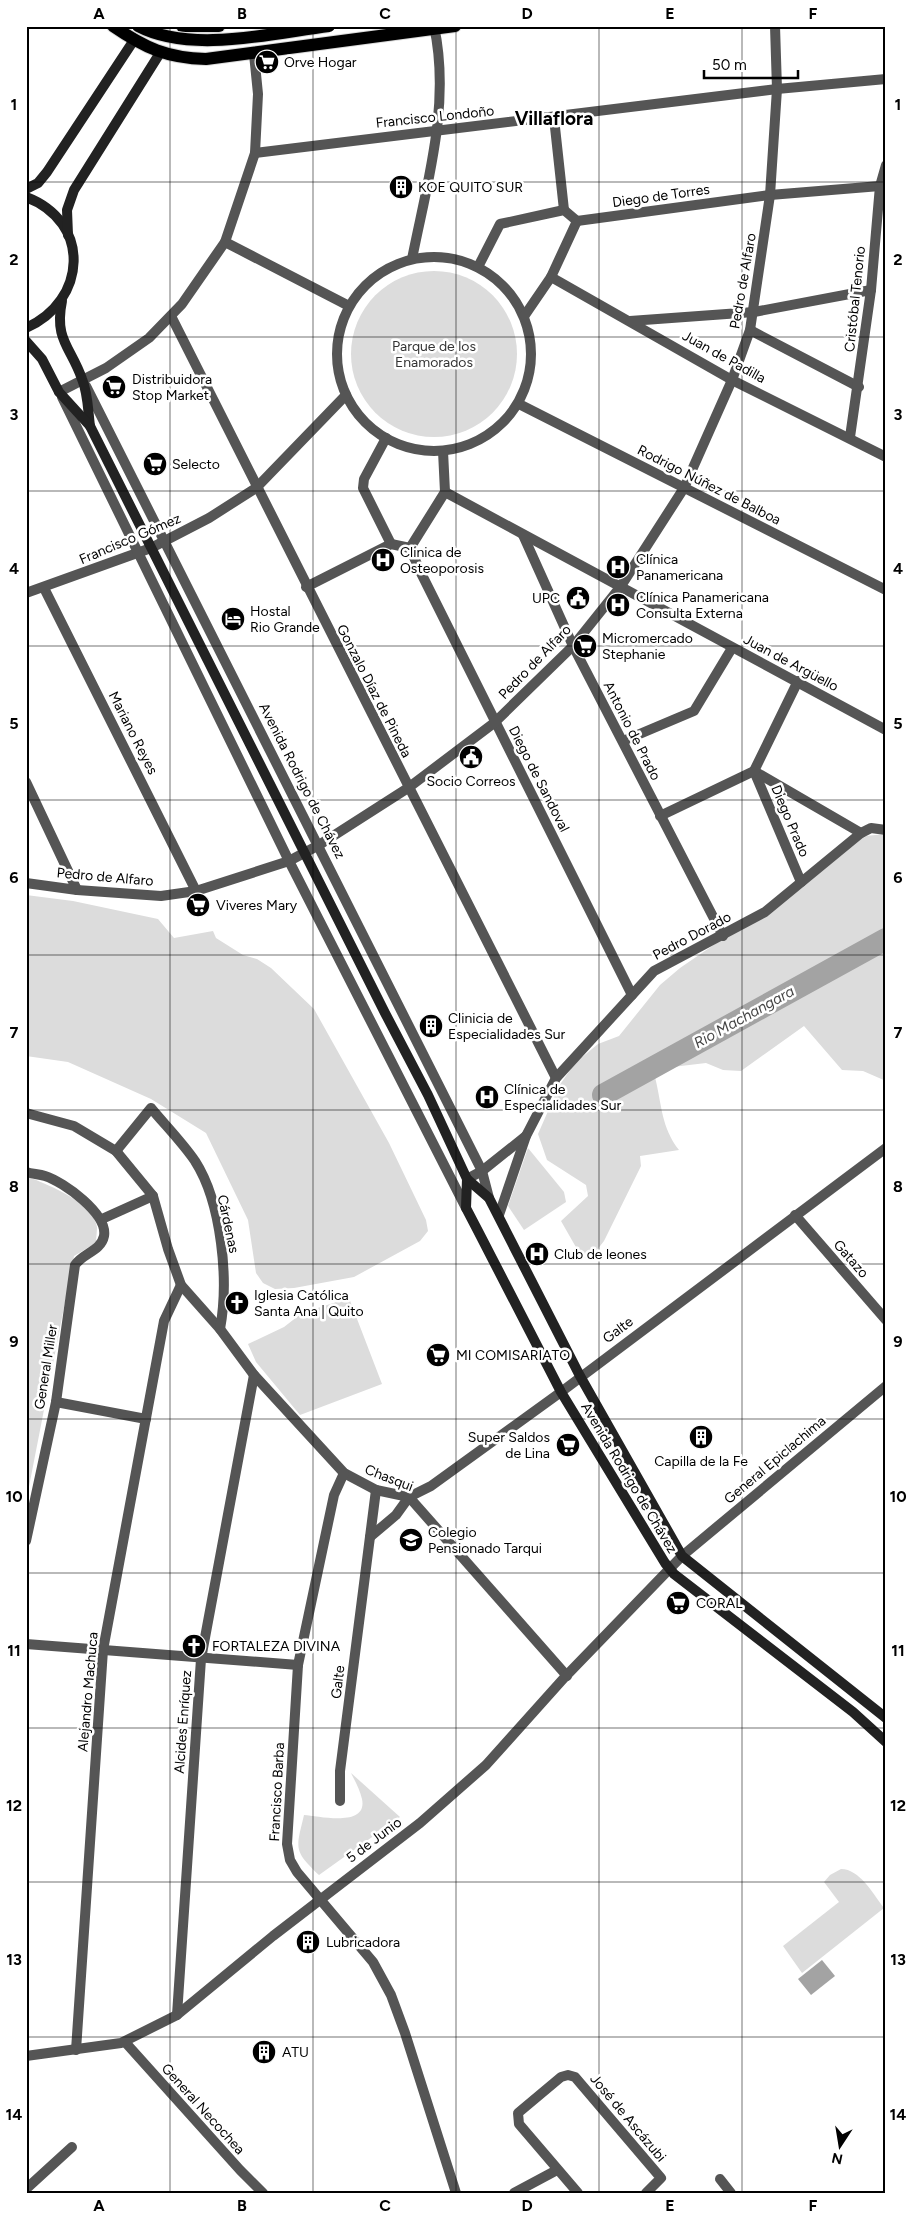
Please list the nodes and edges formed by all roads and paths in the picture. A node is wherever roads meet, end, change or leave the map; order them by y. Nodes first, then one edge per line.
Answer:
1 (113, 26) edge
2 (138, 26) edge
3 (143, 26) edge
4 (175, 26) edge
5 (182, 26) edge
6 (219, 26) edge
7 (329, 26) edge
8 (455, 26) edge
9 (774, 26) edge
10 (435, 28) edge
11 (134, 40) junction
12 (160, 53) junction
13 (254, 54) junction
14 (886, 79) edge
15 (777, 89) junction
16 (554, 118) junction
17 (438, 130) junction
18 (255, 153) junction
19 (886, 165) edge
20 (880, 186) junction
21 (26, 189) edge
22 (770, 195) junction
23 (26, 198) edge
24 (564, 210) junction
25 (577, 222) junction
26 (68, 235) junction
27 (225, 242) junction
28 (412, 259) junction
29 (478, 266) junction
30 (551, 277) junction
31 (871, 290) junction
32 (63, 300) junction
33 (349, 306) junction
34 (754, 312) junction
35 (525, 315) junction
36 (171, 316) junction
37 (630, 321) junction
38 (26, 328) edge
39 (750, 330) junction
40 (26, 341) edge
41 (83, 380) junction
42 (732, 380) junction
43 (858, 387) junction
44 (59, 392) junction
45 (346, 395) junction
46 (519, 404) junction
47 (90, 426) junction
48 (850, 437) junction
49 (386, 438) junction
50 (443, 451) junction
51 (886, 457) edge
52 (256, 488) junction
53 (684, 488) junction
54 (445, 492) junction
55 (522, 535) junction
56 (166, 542) junction
57 (391, 544) junction
58 (151, 548) junction
59 (410, 548) junction
60 (138, 553) junction
61 (621, 586) junction
62 (306, 587) junction
63 (44, 588) junction
64 (886, 590) edge
65 (26, 593) edge
66 (573, 646) junction
67 (732, 648) junction
68 (798, 681) junction
69 (494, 723) junction
70 (886, 730) edge
71 (623, 741) junction
72 (754, 771) junction
73 (26, 782) edge
74 (408, 788) junction
75 (660, 816) junction
76 (886, 830) edge
77 (861, 833) junction
78 (319, 845) junction
79 (304, 853) junction
80 (289, 861) junction
81 (802, 882) junction
82 (26, 883) edge
83 (77, 890) junction
84 (196, 891) junction
85 (723, 936) junction
86 (632, 995) junction
87 (556, 1078) junction
88 (26, 1113) edge
89 (526, 1136) junction
90 (886, 1148) edge
91 (116, 1151) junction
92 (482, 1170) junction
93 (26, 1172) edge
94 (467, 1179) junction
95 (153, 1196) junction
96 (490, 1198) junction
97 (466, 1208) junction
98 (499, 1215) junction
99 (795, 1215) junction
100 (102, 1219) junction
101 (181, 1285) junction
102 (886, 1320) edge
103 (220, 1329) junction
104 (254, 1375) junction
105 (580, 1376) junction
106 (886, 1386) edge
107 (561, 1392) junction
108 (56, 1402) junction
109 (146, 1419) junction
110 (344, 1473) junction
111 (376, 1490) junction
112 (410, 1497) junction
113 (370, 1537) junction
114 (26, 1541) edge
115 (682, 1556) junction
116 (668, 1569) junction
117 (26, 1644) edge
118 (103, 1650) junction
119 (202, 1659) junction
120 (298, 1665) junction
121 (567, 1676) junction
122 (886, 1718) edge
123 (886, 1742) edge
124 (340, 1801) dead end
125 (321, 1899) junction
126 (177, 2015) junction
127 (125, 2042) junction
128 (76, 2050) junction
129 (26, 2056) edge
130 (72, 2147) dead end
131 (557, 2170) junction
132 (720, 2179) dead end
133 (26, 2189) edge
134 (263, 2193) edge
135 (456, 2193) edge
136 (514, 2193) edge
137 (578, 2193) edge
138 (646, 2193) edge
139 (731, 2193) edge

1 - 11 main road
2 - 7 main road, bridge
3 - 11 main road
4 - 12 main road
5 - 6 main road
8 - 10 main road
9 - 15 street, Pedro de Alfaro
10 - 13 main road
10 - 17 street
11 - 12 main road
11 - 21 main road
12 - 13 main road
12 - 26 main road
13 - 18 street
14 - 15 street, Francisco Londoño
15 - 16 street, Francisco Londoño
15 - 22 street, Pedro de Alfaro
16 - 17 street, Francisco Londoño
16 - 24 street
17 - 18 street, Francisco Londoño
17 - 28 street
18 - 27 street
19 - 20 street, Cristóbal Tenorio
20 - 22 street, Diego de Torres
20 - 31 street, Cristóbal Tenorio
22 - 25 street, Diego de Torres
22 - 34 street, Pedro de Alfaro
23 - 26 main road
24 - 25 street
24 - 29 street
25 - 30 street
26 - 32 main road
27 - 33 street
27 - 36 street
28 - 29 street
28 - 33 street
29 - 35 street
30 - 35 street
30 - 37 street, Juan de Padilla
31 - 34 street
31 - 43 street, Cristóbal Tenorio
32 - 38 main road
32 - 41 main road, Avenida Rodrigo de Chávez
33 - 45 street
34 - 37 street
34 - 39 street, Pedro de Alfaro
35 - 46 street
36 - 41 street
36 - 52 street, Gonzalo Díaz de Pineda
37 - 42 street, Juan de Padilla
39 - 42 street, Pedro de Alfaro
39 - 43 street
40 - 44 main road, Avenida Rodrigo de Chávez
41 - 44 street
41 - 47 main road, Avenida Rodrigo de Chávez
41 - 56 street, Avenida Rodrigo de Chávez
42 - 48 street, Juan de Padilla
42 - 53 street, Pedro de Alfaro
43 - 48 street, Cristóbal Tenorio
44 - 47 main road, Avenida Rodrigo de Chávez
44 - 60 street, Avenida Rodrigo de Chávez
45 - 49 street
45 - 52 street, Francisco Gómez
46 - 50 street
46 - 53 street, Rodrigo Núñez de Balboa
47 - 58 main road, Avenida Rodrigo de Chávez
48 - 51 street, Juan de Padilla
49 - 50 street
49 - 57 street
50 - 54 street
52 - 56 street, Francisco Gómez
52 - 62 street, Gonzalo Díaz de Pineda
53 - 61 street, Pedro de Alfaro
53 - 64 street, Rodrigo Núñez de Balboa
54 - 55 street, Juan de Argüello
54 - 59 street
55 - 61 street, Juan de Argüello
55 - 66 street, Antonio de Prado
56 - 58 street, Francisco Gómez
56 - 78 street, Avenida Rodrigo de Chávez
57 - 59 street
57 - 62 street
58 - 60 street, Francisco Gómez
58 - 79 main road, Avenida Rodrigo de Chávez
59 - 69 street, Diego de Sandoval
60 - 63 street, Francisco Gómez
60 - 80 street, Avenida Rodrigo de Chávez
61 - 66 street, Pedro de Alfaro
61 - 67 street, Juan de Argüello
62 - 74 street, Gonzalo Díaz de Pineda
63 - 65 street, Francisco Gómez
63 - 84 street, Mariano Reyes
66 - 69 street, Pedro de Alfaro
66 - 71 street, Antonio de Prado
67 - 68 street, Juan de Argüello
67 - 71 street
68 - 70 street, Juan de Argüello
68 - 72 street
69 - 74 street, Pedro de Alfaro
69 - 86 street, Diego de Sandoval
71 - 75 street, Antonio de Prado
72 - 75 street
72 - 77 street
72 - 81 street, Diego Prado
73 - 83 street
74 - 78 street, Pedro de Alfaro
74 - 87 street, Gonzalo Díaz de Pineda
75 - 85 street, Antonio de Prado
76 - 77 street
77 - 81 street, Pedro Dorado
78 - 79 street, Pedro de Alfaro
78 - 92 street, Avenida Rodrigo de Chávez
79 - 80 street, Pedro de Alfaro
79 - 94 main road, Avenida Rodrigo de Chávez
80 - 84 street, Pedro de Alfaro
80 - 97 street, Avenida Rodrigo de Chávez
81 - 85 street, Pedro Dorado
82 - 83 street, Pedro de Alfaro
83 - 84 street, Pedro de Alfaro
85 - 86 street, Pedro Dorado
86 - 87 street, Pedro Dorado
87 - 89 street, Pedro Dorado
88 - 91 street
89 - 92 street, Pedro Dorado
89 - 98 street, Pedro Dorado
90 - 99 street, Galte
91 - 95 street
91 - 103 street, Cárdenas
92 - 94 street, Pedro Dorado
92 - 96 street, Avenida Rodrigo de Chávez
93 - 100 street
94 - 96 main road, Avenida Rodrigo de Chávez
94 - 97 main road, Avenida Rodrigo de Chávez
95 - 100 street
95 - 101 street
96 - 98 main road, Avenida Rodrigo de Chávez
97 - 107 main road, Avenida Rodrigo de Chávez
98 - 105 main road, Avenida Rodrigo de Chávez
99 - 102 street, Gatazo
99 - 105 street, Galte
100 - 108 street, General Miller
101 - 103 street, Chasqui
101 - 109 street, Alejandro Machuca
103 - 104 street, Chasqui
104 - 110 street, Chasqui
104 - 119 street, Alcides Enríquez
105 - 107 street, Galte
105 - 115 main road, Avenida Rodrigo de Chávez
106 - 115 street, General Epiclachima
107 - 112 street, Galte
107 - 116 main road, Avenida Rodrigo de Chávez
108 - 109 street
108 - 114 street, General Miller
109 - 118 street, Alejandro Machuca
110 - 111 street, Chasqui
110 - 120 street, Francisco Barba
111 - 112 street, Chasqui
111 - 113 street, Galte
112 - 113 street, Galte
112 - 121 street, Chasqui
113 - 124 street, Galte
115 - 116 street, 5 de Junio
115 - 122 main road, Avenida Rodrigo de Chávez
116 - 121 street, 5 de Junio
116 - 123 main road, Avenida Rodrigo de Chávez
117 - 118 street
118 - 119 street
118 - 128 street, Alejandro Machuca
119 - 120 street
119 - 126 street, Alcides Enríquez
120 - 125 street, Francisco Barba
121 - 125 street, 5 de Junio
125 - 126 street, 5 de Junio
125 - 135 street, Francisco Barba
126 - 127 street, 5 de Junio
127 - 128 street, 5 de Junio
127 - 134 street, General Necochea
128 - 129 street, 5 de Junio
130 - 133 street
131 - 136 street
131 - 137 street, José de Ascázubi
131 - 138 street, José de Ascázubi
132 - 139 street

